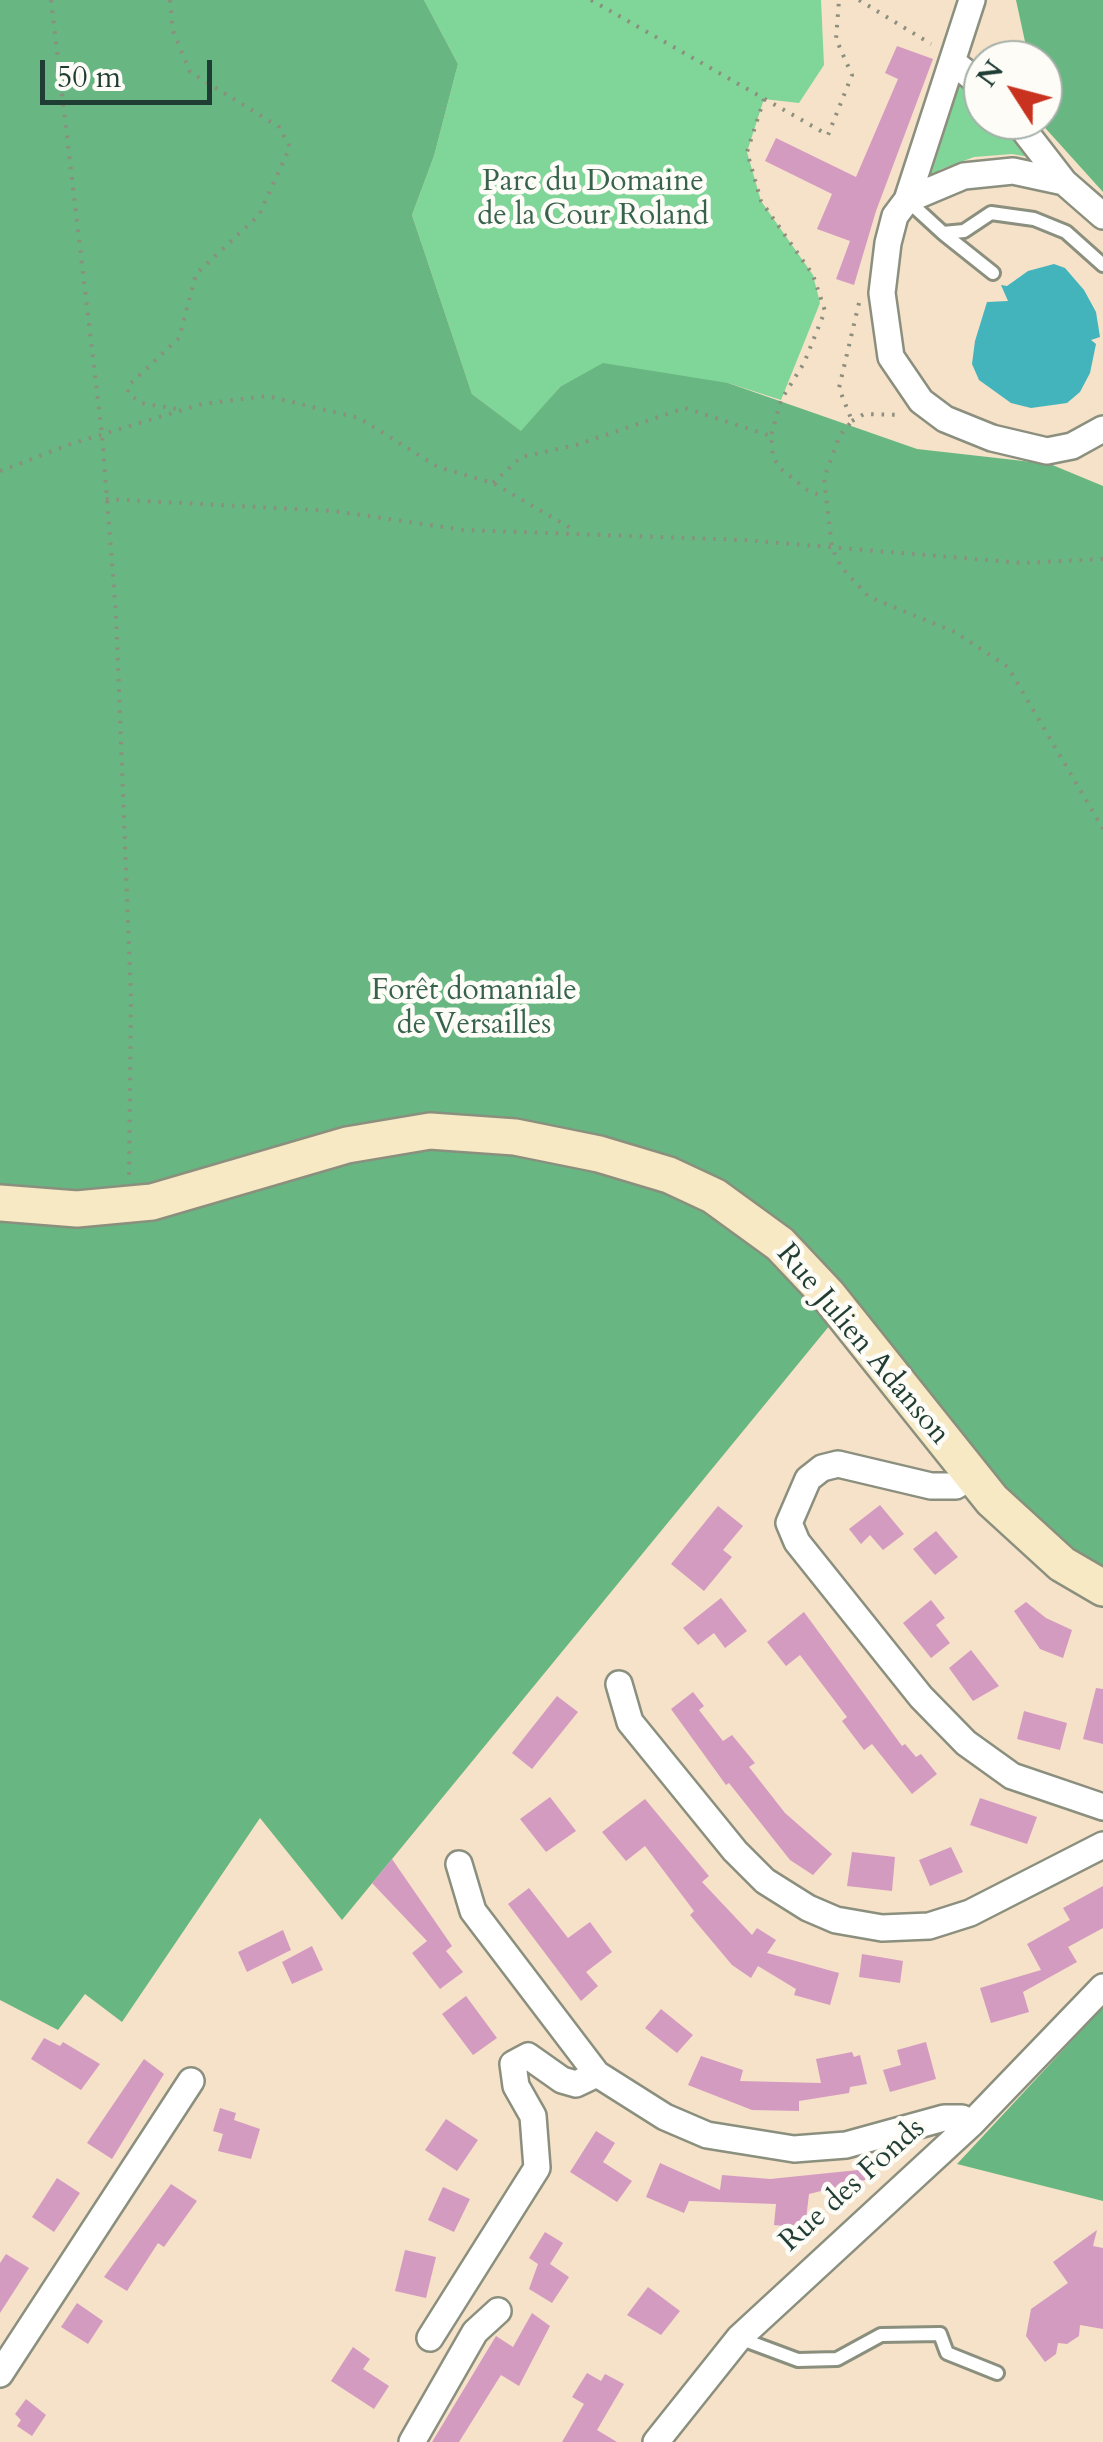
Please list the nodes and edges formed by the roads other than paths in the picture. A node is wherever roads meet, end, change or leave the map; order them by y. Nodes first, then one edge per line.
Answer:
1 (972, 0) edge
2 (954, 63) junction
3 (963, 70) edge
4 (1031, 140) edge
5 (1064, 182) junction
6 (901, 208) junction
7 (1103, 216) edge
8 (943, 233) junction
9 (1103, 266) edge
10 (993, 273) dead end
11 (1103, 429) edge
12 (0, 1203) edge
13 (972, 1476) junction
14 (1103, 1588) edge
15 (620, 1684) dead end
16 (1103, 1807) edge
17 (1103, 1846) edge
18 (459, 1864) dead end
19 (1103, 1986) edge
20 (597, 2074) junction
21 (191, 2081) dead end
22 (971, 2124) junction
23 (498, 2311) dead end
24 (430, 2338) dead end
25 (738, 2338) junction
26 (997, 2373) dead end
27 (0, 2374) edge
28 (412, 2442) edge
29 (656, 2442) edge

1 - 2 street
2 - 3 street
2 - 6 street
4 - 5 street
5 - 6 street
5 - 7 street
6 - 8 lane
6 - 11 street
8 - 9 lane
8 - 10 lane
12 - 13 main road, Rue Julien Adanson
13 - 14 main road, Rue Julien Adanson
13 - 16 street
15 - 17 street
18 - 20 street
19 - 22 street, Rue des Fonds
20 - 22 street
20 - 24 street
21 - 27 street
22 - 25 street, Rue des Fonds
23 - 28 street
25 - 26 lane
25 - 29 street, Rue des Fonds

